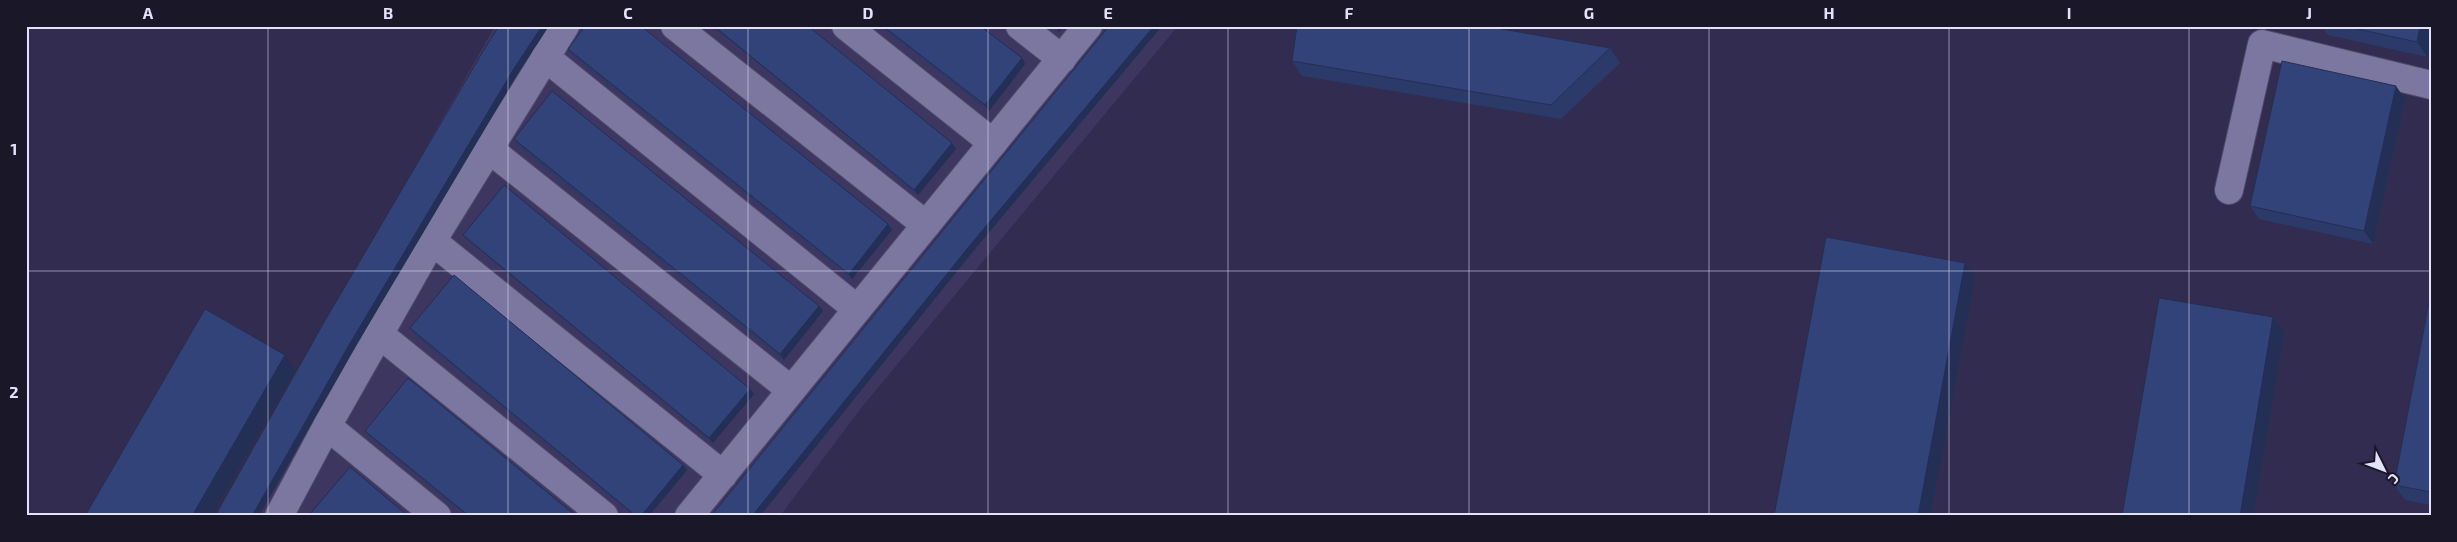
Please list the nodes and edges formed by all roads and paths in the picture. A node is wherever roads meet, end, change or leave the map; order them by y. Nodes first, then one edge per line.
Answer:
1 (564, 26) edge
2 (675, 26) edge
3 (846, 26) edge
4 (1020, 26) edge
5 (1088, 26) edge
6 (544, 57) junction
7 (1062, 59) junction
8 (2431, 85) edge
9 (993, 143) junction
10 (490, 149) junction
11 (2230, 190) dead end
12 (926, 225) junction
13 (432, 241) junction
14 (857, 310) junction
15 (379, 334) junction
16 (791, 390) junction
17 (327, 426) junction
18 (723, 475) junction
19 (279, 516) edge
20 (437, 516) edge
21 (604, 516) edge
22 (689, 516) edge

1 - 6 lane
2 - 12 lane
3 - 9 lane
4 - 7 lane
5 - 7 lane
6 - 10 lane
6 - 14 lane
7 - 9 lane
8 - 11 lane
9 - 12 lane
10 - 13 lane
10 - 16 lane
12 - 14 lane
13 - 15 lane
13 - 18 lane
14 - 16 lane
15 - 17 lane
15 - 21 lane
16 - 18 lane
17 - 19 lane
17 - 20 lane
18 - 22 lane

